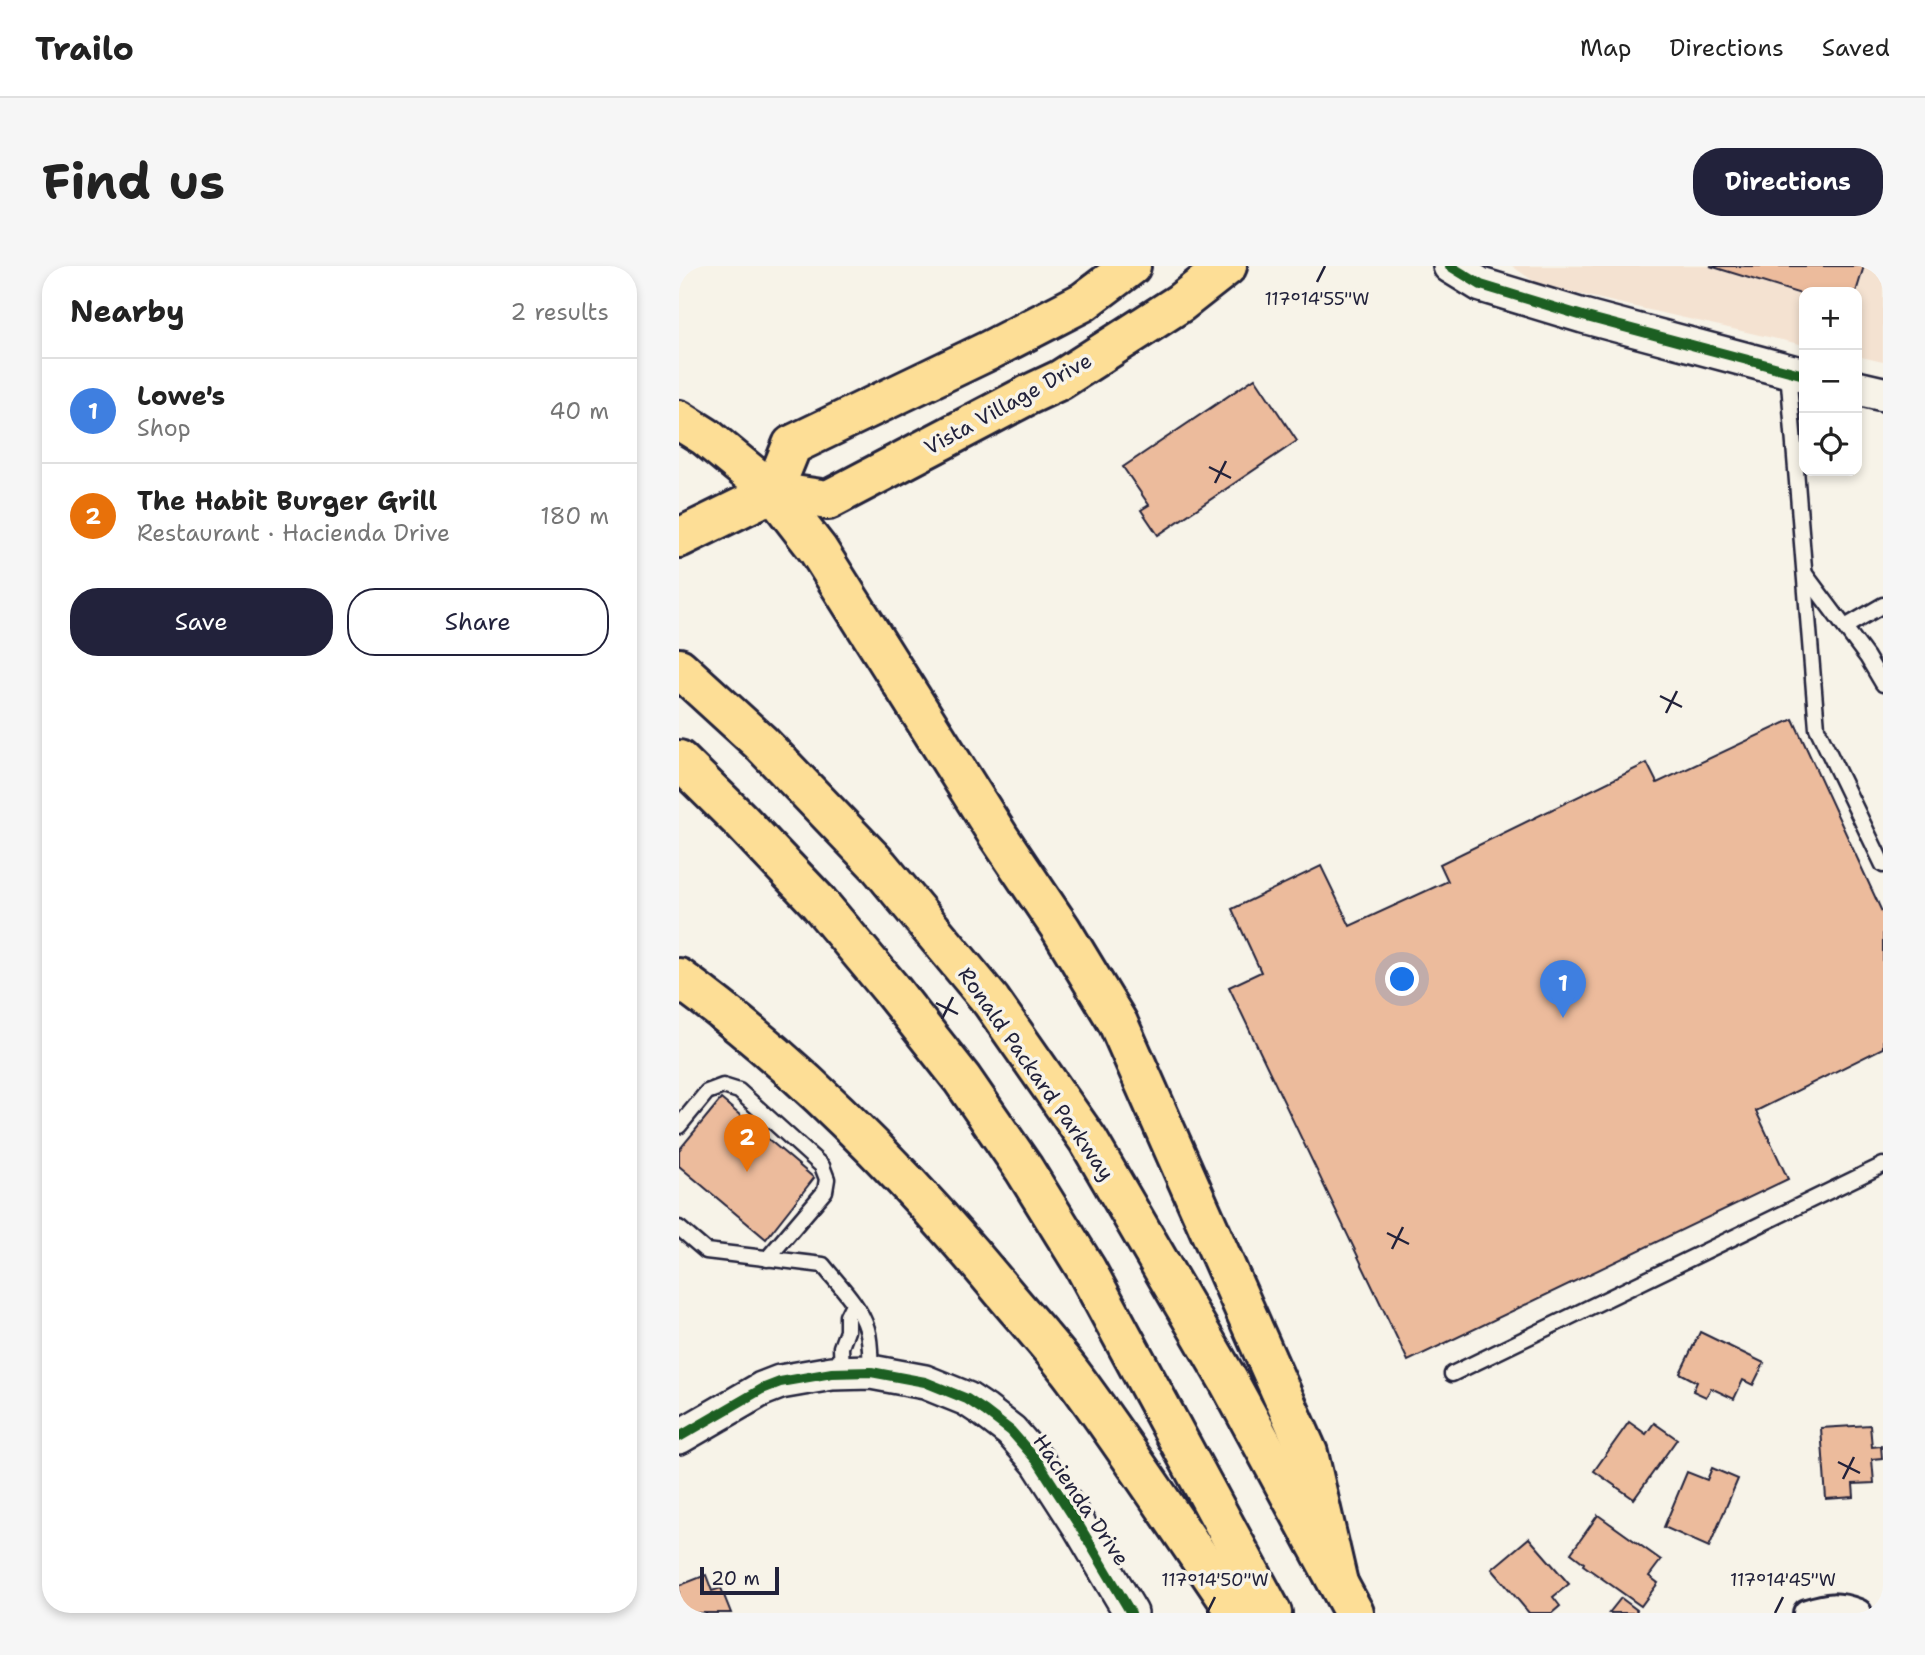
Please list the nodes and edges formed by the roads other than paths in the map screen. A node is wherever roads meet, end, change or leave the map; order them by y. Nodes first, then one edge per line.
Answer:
1 (1131, 266) edge
2 (1227, 266) edge
3 (1450, 266) edge
4 (1796, 372) edge
5 (1862, 389) edge
6 (1883, 394) edge
7 (679, 420) edge
8 (773, 492) junction
9 (679, 538) edge
10 (1804, 572) junction
11 (1883, 605) edge
12 (1845, 627) junction
13 (679, 668) edge
14 (1883, 684) edge
15 (679, 760) edge
16 (1883, 864) edge
17 (679, 978) edge
18 (679, 1126) edge
19 (1883, 1165) edge
20 (679, 1228) edge
21 (767, 1259) junction
22 (853, 1304) junction
23 (856, 1373) junction
24 (1453, 1374) dead end
25 (679, 1437) edge
26 (1346, 1598) edge
27 (1131, 1613) edge
28 (1237, 1613) edge
29 (1272, 1613) edge
30 (1807, 1613) edge
31 (1858, 1613) edge

1 - 8 main road
2 - 8 main road, Vista Village Drive
3 - 4 street
4 - 10 lane
5 - 6 street
7 - 8 main road
8 - 9 main road
8 - 26 main road
10 - 12 lane
10 - 16 lane
11 - 12 lane
12 - 14 lane
13 - 26 main road, Ronald Packard Parkway
15 - 29 main road
17 - 28 main road
18 - 21 lane
19 - 24 lane
20 - 21 lane
21 - 22 lane
22 - 23 lane
22 - 23 lane
23 - 25 street, Hacienda Drive
23 - 27 street, Hacienda Drive
30 - 31 street

